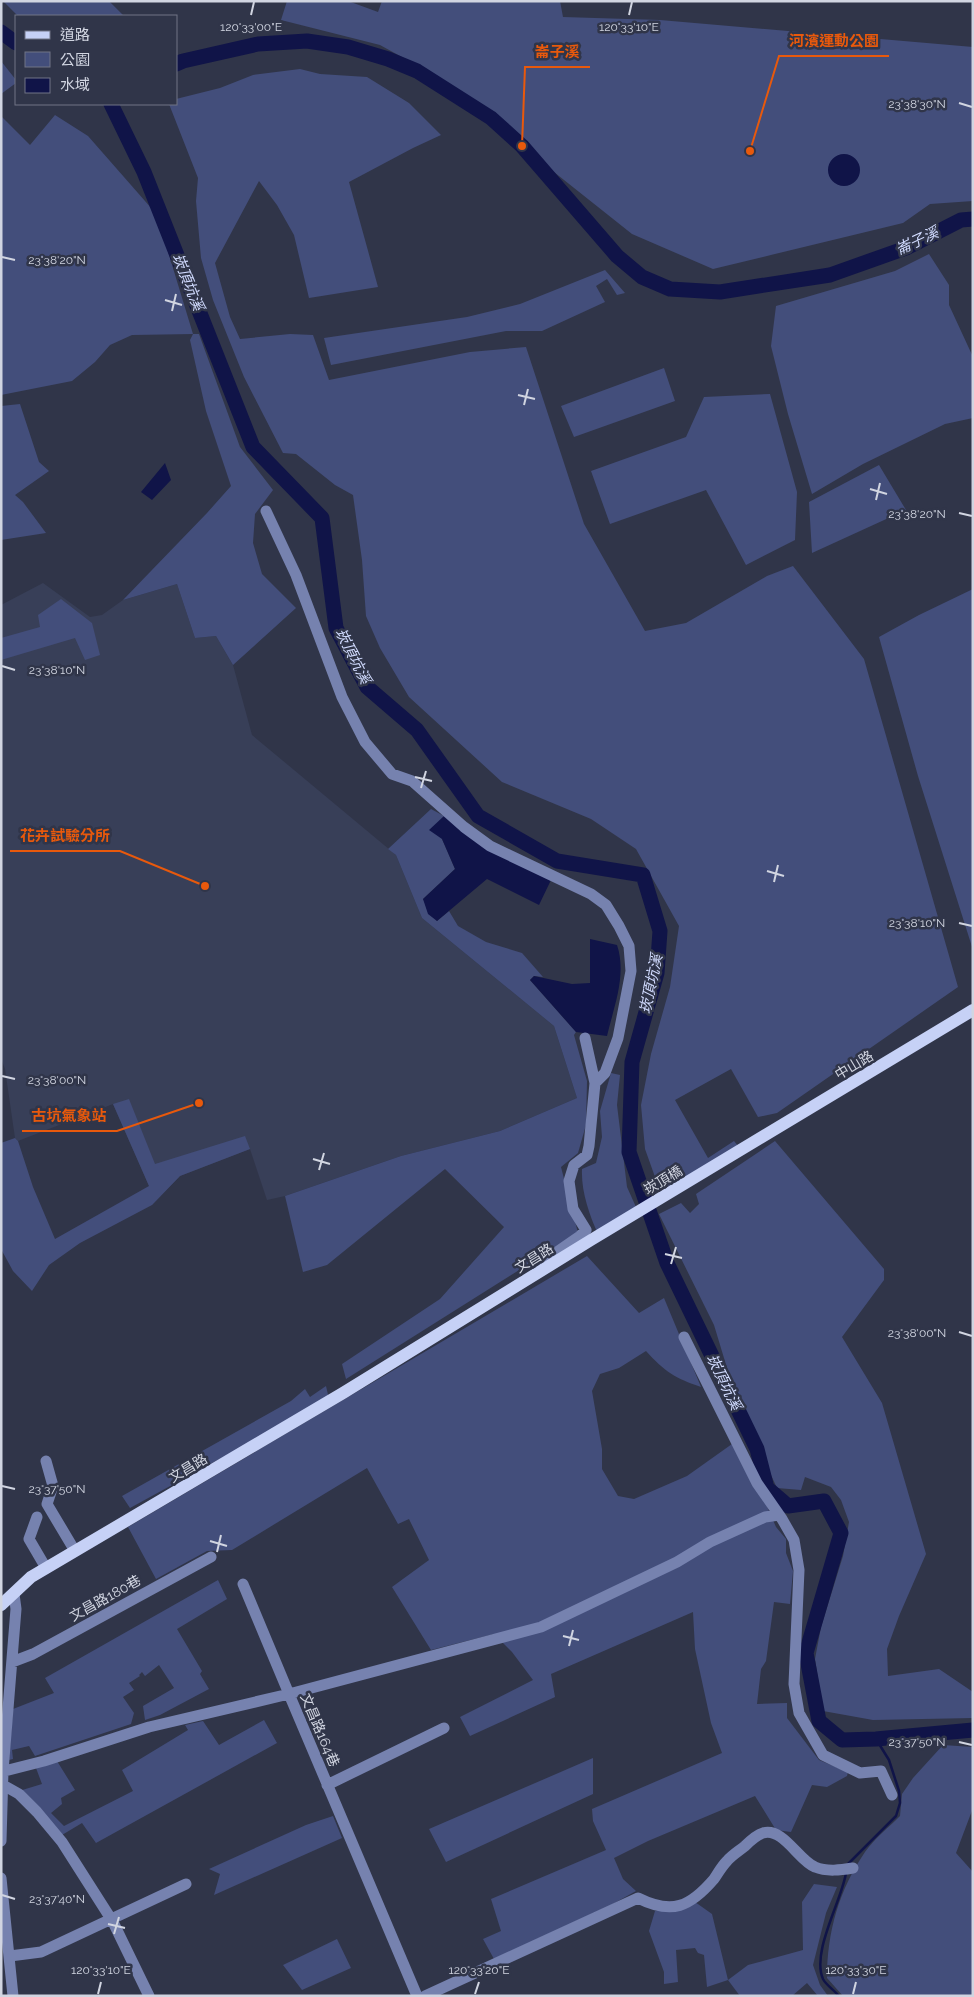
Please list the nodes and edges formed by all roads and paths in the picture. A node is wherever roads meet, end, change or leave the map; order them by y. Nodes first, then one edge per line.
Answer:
1 (266, 511) dead end
2 (973, 1010) edge
3 (585, 1038) dead end
4 (596, 1083) junction
5 (751, 1145) joint
6 (591, 1240) joint
7 (543, 1270) junction
8 (684, 1337) dead end
9 (46, 1461) dead end
10 (779, 1515) junction
11 (37, 1517) dead end
12 (74, 1551) junction
13 (211, 1557) dead end
14 (46, 1568) junction
15 (243, 1584) dead end
16 (14, 1594) junction
17 (1, 1605) edge
18 (12, 1662) junction
19 (288, 1694) junction
20 (444, 1728) dead end
21 (2, 1771) edge
22 (3, 1785) junction
23 (327, 1785) junction
24 (892, 1795) dead end
25 (1, 1841) edge
26 (853, 1868) dead end
27 (1, 1878) edge
28 (186, 1884) dead end
29 (111, 1919) junction
30 (10, 1956) junction
31 (13, 1996) edge
32 (149, 1996) edge
33 (417, 1996) edge
34 (425, 1996) edge

1 - 4 street
2 - 5 main road, 中山路
3 - 4 street
4 - 7 street
5 - 6 main road, 崁頂橋
6 - 7 main road, 文昌路
7 - 12 main road, 文昌路
8 - 10 street
9 - 12 street
10 - 19 street
10 - 24 street
11 - 14 street
12 - 14 main road, 文昌路
13 - 18 street, 文昌路180巷
14 - 16 main road, 文昌路
15 - 19 street
16 - 17 main road, 文昌路
16 - 18 street
18 - 21 street
19 - 21 street, 文昌路164巷
19 - 23 street, 文昌路164巷
20 - 23 street
21 - 22 street
22 - 25 street
22 - 29 street
23 - 33 street, 文昌路164巷
26 - 34 street
27 - 30 street
28 - 29 street
29 - 30 street
29 - 32 street
30 - 31 street

